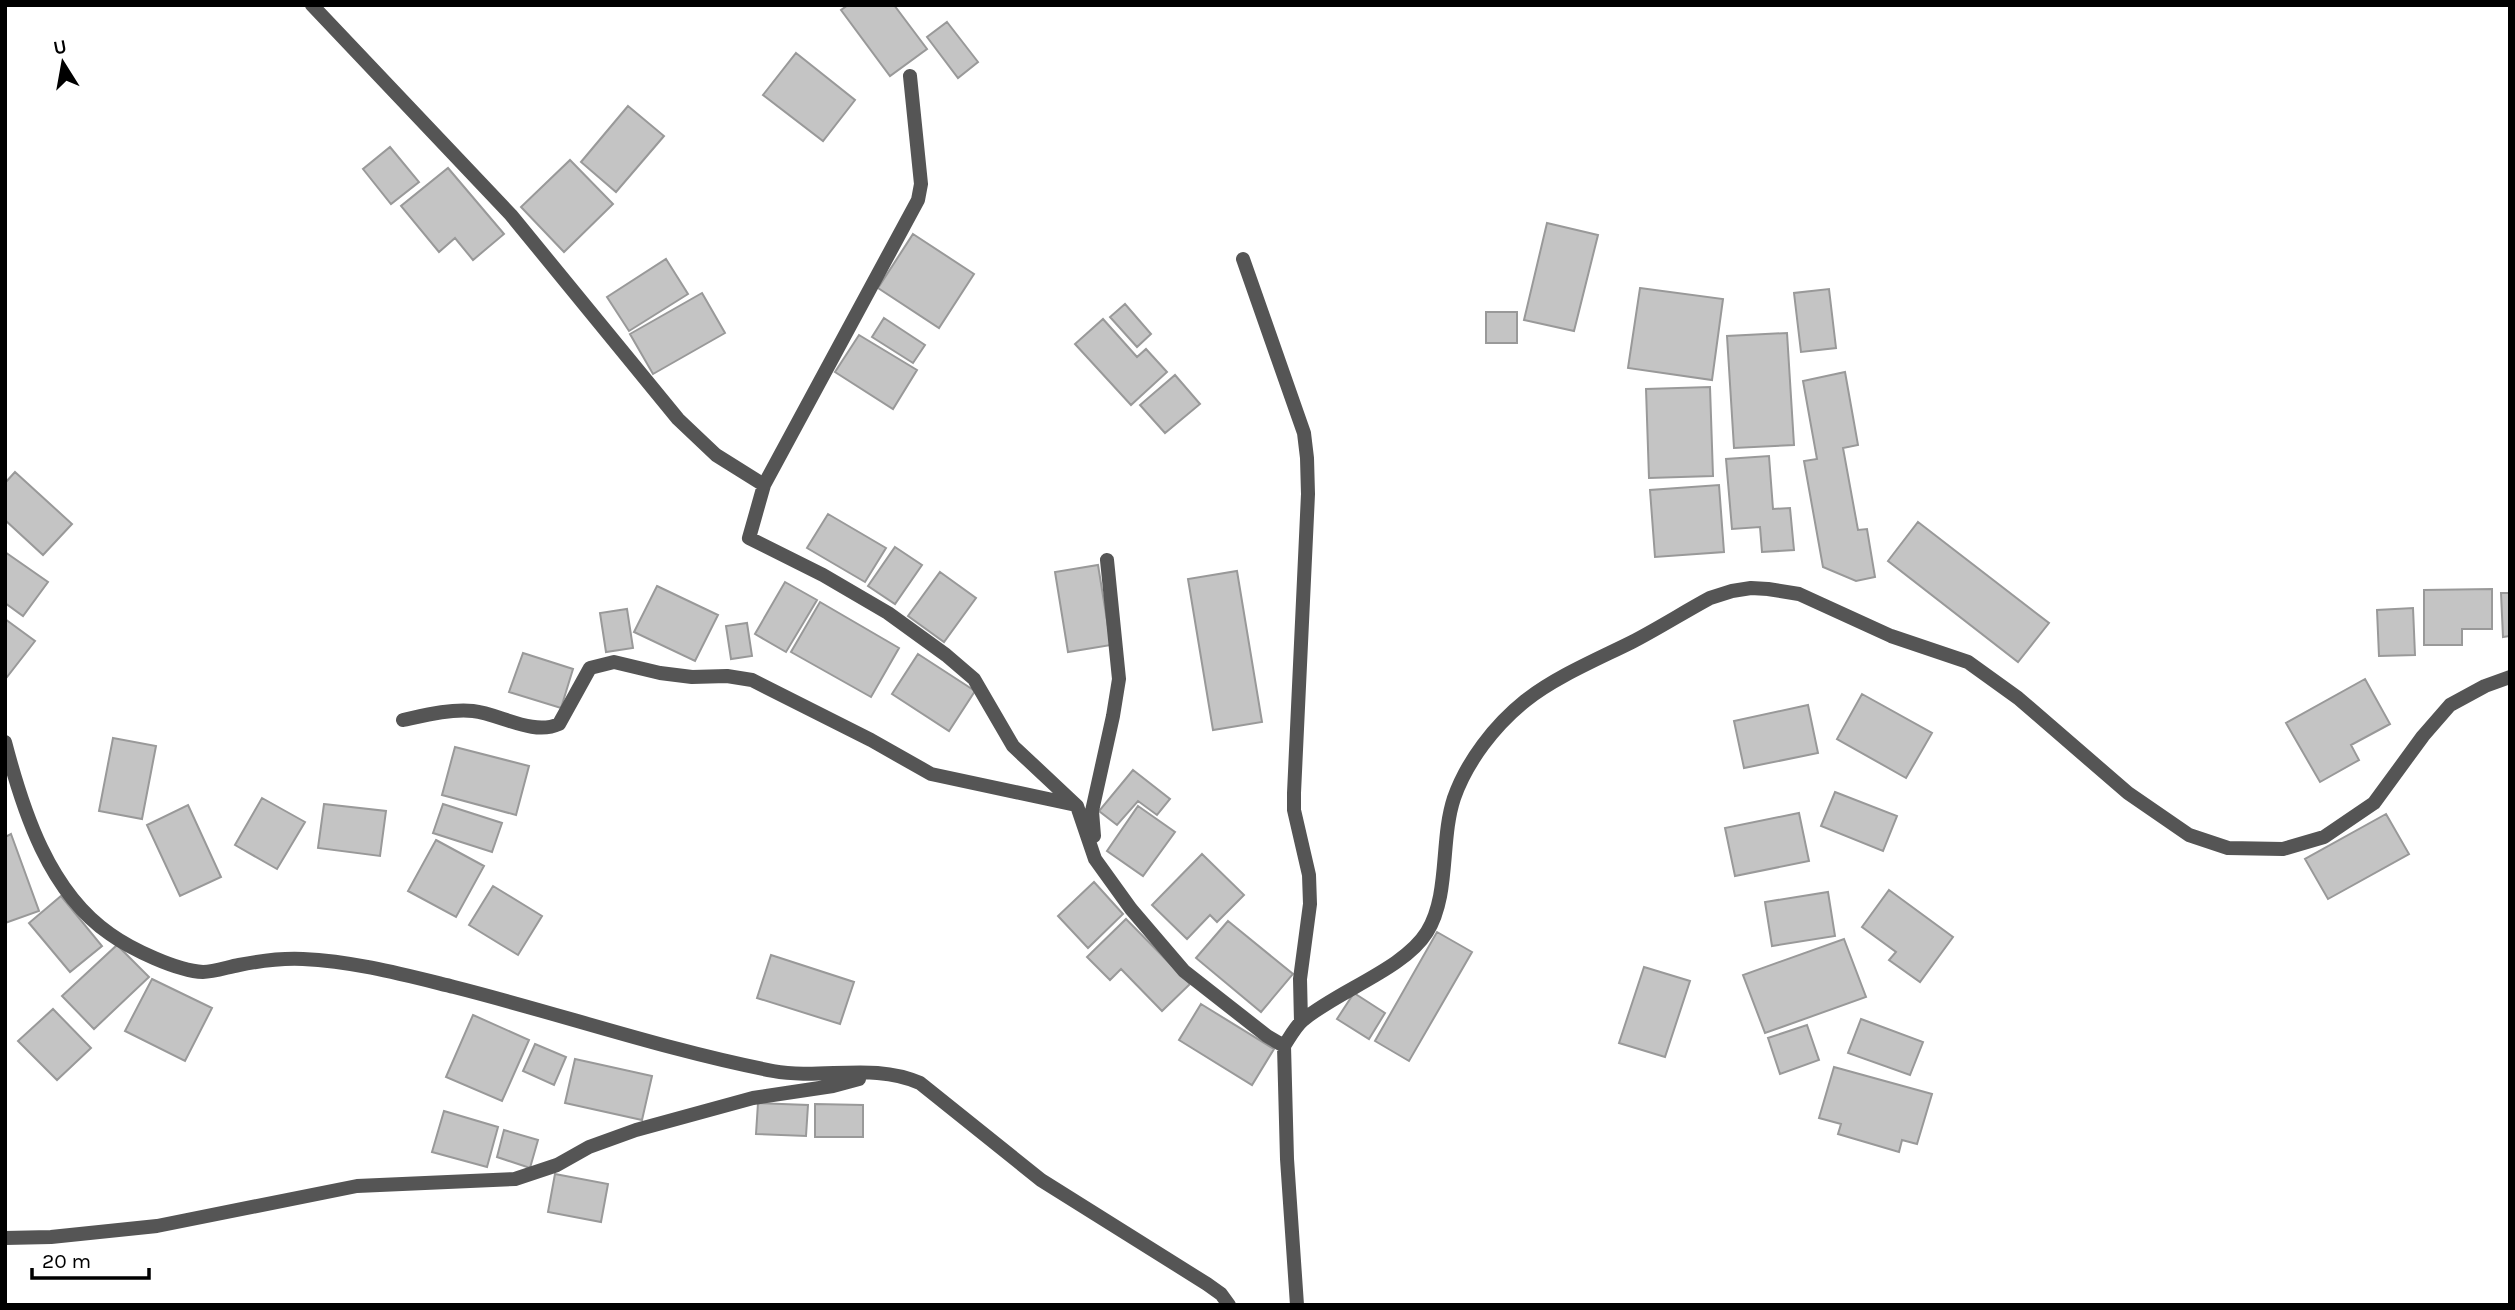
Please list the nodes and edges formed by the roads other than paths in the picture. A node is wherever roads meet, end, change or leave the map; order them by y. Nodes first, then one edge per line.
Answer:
1 (312, 5) edge
2 (910, 76) dead end
3 (1243, 259) dead end
4 (764, 485) junction
5 (1107, 560) dead end
6 (2510, 677) edge
7 (403, 720) dead end
8 (5, 742) edge
9 (1077, 806) junction
10 (1096, 859) junction
11 (1301, 1022) junction
12 (1284, 1045) junction
13 (884, 1072) junction
14 (5, 1238) edge
15 (1229, 1305) edge
16 (1297, 1305) edge

1 - 4 street
2 - 4 street
3 - 11 street
4 - 9 street
5 - 10 street
6 - 11 street
7 - 9 street
8 - 13 street
9 - 10 street
10 - 12 street
11 - 12 street
12 - 16 street
13 - 14 street
13 - 15 street

